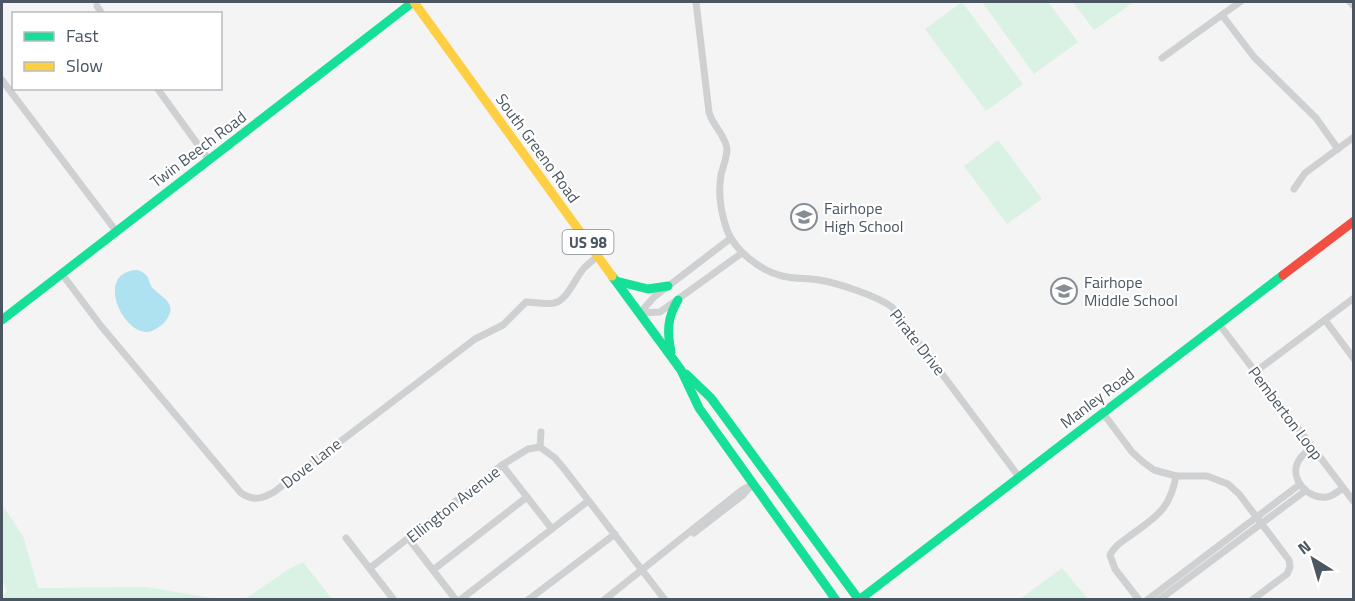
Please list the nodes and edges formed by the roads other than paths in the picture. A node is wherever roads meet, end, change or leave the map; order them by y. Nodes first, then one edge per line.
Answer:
1 (414, 2) edge
2 (696, 2) edge
3 (1240, 2) edge
4 (1350, 2) edge
5 (97, 6) dead end
6 (1353, 6) edge
7 (101, 12) edge
8 (1222, 15) junction
9 (1162, 58) dead end
10 (2, 80) edge
11 (158, 90) edge
12 (1353, 137) edge
13 (1338, 149) junction
14 (209, 160) junction
15 (1294, 189) dead end
16 (1353, 221) edge
17 (116, 231) junction
18 (731, 238) junction
19 (742, 252) junction
20 (598, 256) junction
21 (62, 274) junction
22 (616, 281) junction
23 (668, 286) junction
24 (1353, 298) edge
25 (678, 300) junction
26 (640, 314) junction
27 (2, 320) edge
28 (1325, 320) junction
29 (1219, 324) junction
30 (672, 358) junction
31 (1353, 359) edge
32 (681, 370) junction
33 (1256, 372) junction
34 (1103, 413) junction
35 (542, 432) dead end
36 (540, 447) junction
37 (1312, 447) junction
38 (502, 465) junction
39 (1176, 476) junction
40 (1019, 477) junction
41 (753, 484) junction
42 (1299, 485) junction
43 (1343, 488) junction
44 (1305, 491) junction
45 (527, 497) junction
46 (588, 501) junction
47 (1353, 502) edge
48 (1259, 520) junction
49 (552, 529) junction
50 (615, 534) junction
51 (346, 538) dead end
52 (408, 538) junction
53 (370, 568) junction
54 (643, 569) junction
55 (433, 570) junction
56 (394, 600) edge
57 (458, 600) edge
58 (528, 600) edge
59 (604, 600) edge
60 (665, 600) edge
61 (836, 600) edge
62 (859, 600) edge
63 (1139, 600) edge
64 (1147, 600) edge
65 (1159, 600) edge
66 (1252, 600) edge

1 - 14 street, Twin Beech Road
1 - 20 street, South Greeno Road / US 98
2 - 18 street, Pirate Drive
3 - 8 street
4 - 6 street
5 - 7 street
8 - 9 street
8 - 13 street
10 - 17 street
11 - 14 street
12 - 13 street
13 - 15 street
14 - 17 street, Twin Beech Road
16 - 29 street, Manley Road
17 - 21 street, Twin Beech Road
18 - 19 street, Pirate Drive
18 - 23 street
19 - 25 street
19 - 40 street, Pirate Drive
20 - 21 street, Dove Lane
20 - 22 street, South Greeno Road / US 98
21 - 27 street, Twin Beech Road
22 - 23 street
22 - 26 street, South Greeno Road / US 98
23 - 26 street
24 - 28 street
25 - 26 street
25 - 30 street
26 - 30 street, South Greeno Road / US 98
28 - 31 street
28 - 33 street
29 - 33 street, Pemberton Loop
29 - 34 street, Manley Road
30 - 32 street, South Greeno Road / US 98
32 - 41 street, South Greeno Road / US 98
32 - 62 street, South Greeno Road / US 98
33 - 37 street, Pemberton Loop
34 - 39 street
34 - 40 street, Manley Road
35 - 36 street
36 - 38 street, Ellington Avenue
36 - 46 street
37 - 42 street
37 - 43 street, Pemberton Loop
38 - 45 street
38 - 52 street, Ellington Avenue
39 - 48 street
39 - 63 street
40 - 62 street, Manley Road
41 - 54 street
41 - 61 street, South Greeno Road / US 98
42 - 44 street
42 - 48 street
43 - 44 street
43 - 47 street, Pemberton Loop
44 - 48 street
45 - 49 street
45 - 55 street
46 - 49 street
46 - 50 street
48 - 64 street
48 - 65 street
48 - 66 street
49 - 57 street
50 - 54 street
50 - 58 street
51 - 53 street
52 - 53 street, Ellington Avenue
52 - 55 street
53 - 56 street
54 - 59 street
54 - 60 street
55 - 57 street

